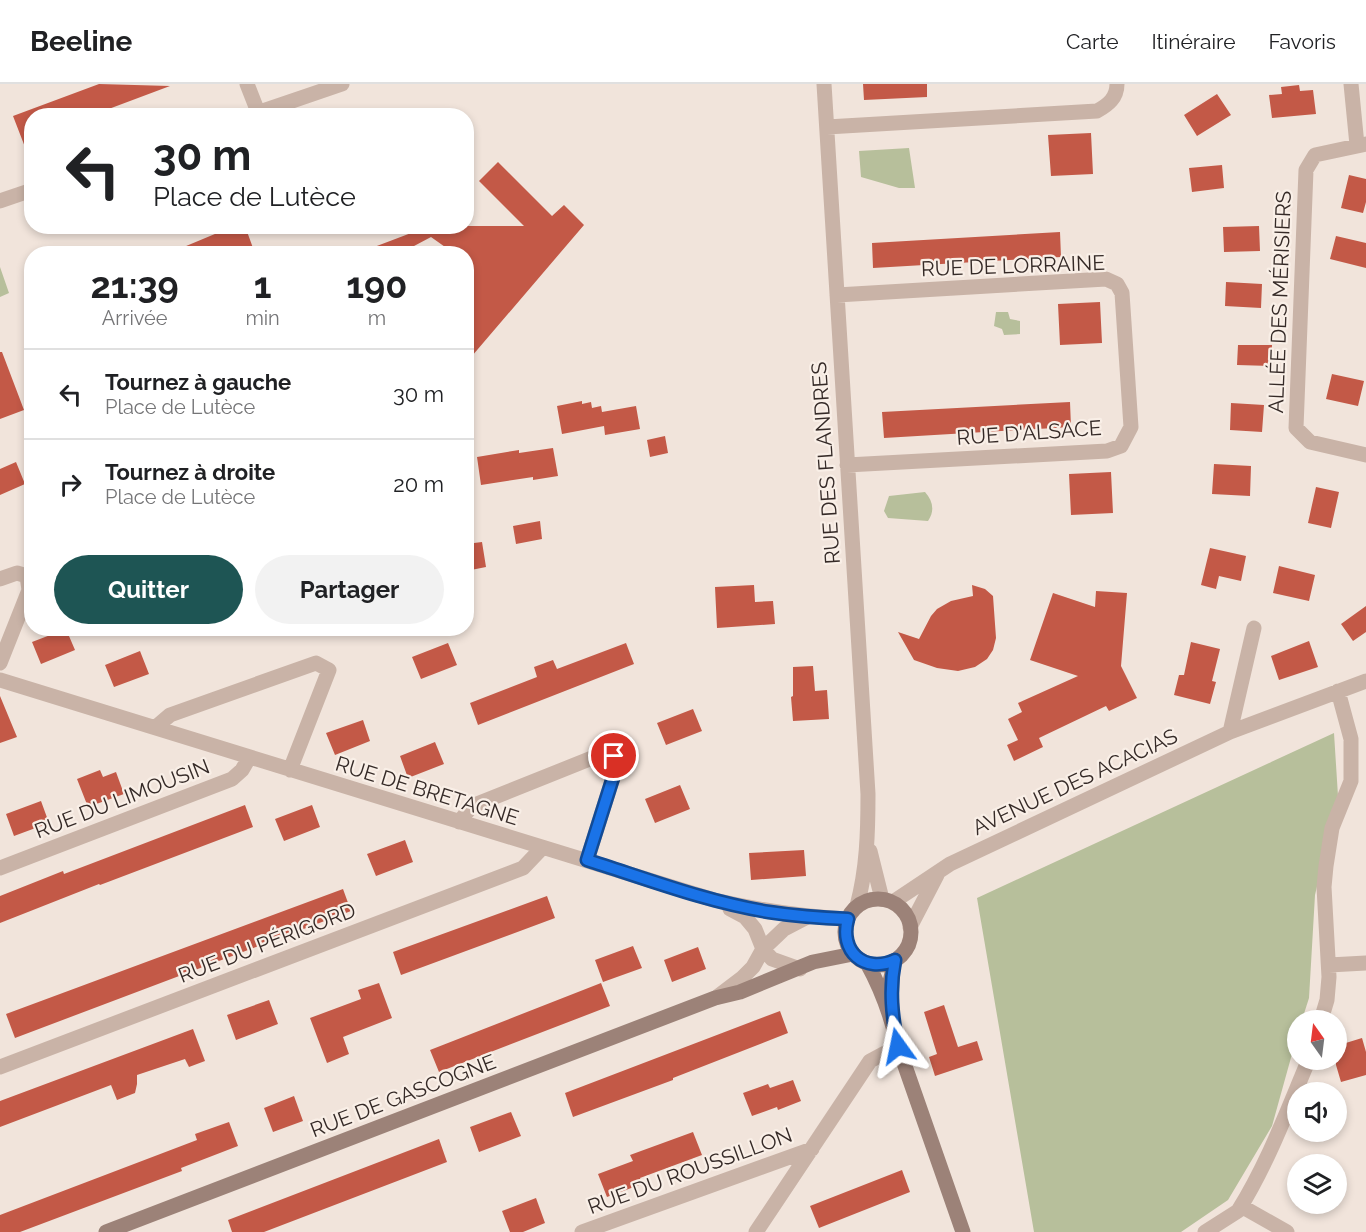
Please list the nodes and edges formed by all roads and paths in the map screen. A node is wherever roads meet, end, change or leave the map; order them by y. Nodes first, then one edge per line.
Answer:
1 (247, 84) edge
2 (342, 84) edge
3 (824, 84) edge
4 (1117, 84) edge
5 (1351, 84) edge
6 (252, 108) edge
7 (270, 108) edge
8 (827, 127) junction
9 (1362, 145) edge
10 (24, 193) edge
11 (0, 201) edge
12 (837, 294) junction
13 (1126, 356) joint
14 (1366, 455) edge
15 (847, 465) junction
16 (24, 575) edge
17 (0, 579) edge
18 (24, 603) edge
19 (1254, 628) dead end
20 (0, 663) edge
21 (0, 680) edge
22 (1366, 681) edge
23 (1338, 691) junction
24 (156, 727) junction
25 (1230, 732) junction
26 (249, 758) junction
27 (290, 770) junction
28 (459, 822) junction
29 (868, 840) junction
30 (542, 848) junction
31 (587, 860) junction
32 (0, 868) edge
33 (938, 872) junction
34 (714, 900) junction
35 (888, 901) junction
36 (858, 906) junction
37 (807, 917) junction
38 (848, 919) junction
39 (910, 927) junction
40 (763, 949) junction
41 (853, 954) junction
42 (895, 960) junction
43 (867, 963) junction
44 (1366, 963) edge
45 (1329, 965) junction
46 (800, 969) junction
47 (715, 998) junction
48 (1324, 1010) edge
49 (891, 1015) junction
50 (898, 1046) junction
51 (0, 1067) edge
52 (1304, 1070) edge
53 (812, 1149) junction
54 (1241, 1206) junction
55 (122, 1229) edge
56 (106, 1232) edge
57 (582, 1232) edge
58 (756, 1232) edge
59 (963, 1232) edge
60 (1205, 1232) edge
61 (1287, 1232) edge

1 - 6 street
2 - 7 street
3 - 8 street, RUE DES FLANDRES
4 - 8 street
5 - 9 street
8 - 12 street, RUE DES FLANDRES
9 - 14 street, ALLÉE DES MÉRISIERS
10 - 11 street
12 - 13 street, RUE DE LORRAINE
12 - 15 street, RUE DES FLANDRES
13 - 15 street, RUE D'ALSACE
15 - 29 street, RUE DES FLANDRES
16 - 17 street
18 - 20 street
19 - 25 street
21 - 24 street, RUE DE BRETAGNE
22 - 23 street, AVENUE DES ACACIAS
23 - 25 street, AVENUE DES ACACIAS
23 - 45 street
24 - 26 street, RUE DE BRETAGNE
24 - 27 street
25 - 33 street, AVENUE DES ACACIAS
26 - 27 street, RUE DE BRETAGNE
26 - 32 street, RUE DU LIMOUSIN
27 - 28 street, RUE DE BRETAGNE
28 - 30 street, RUE DE BRETAGNE
28 - 31 street
29 - 35 street, RUE DES FLANDRES
29 - 36 street, RUE DES FLANDRES
30 - 31 street, RUE DE BRETAGNE
30 - 51 street, RUE DU PÉRIGORD
31 - 34 street, RUE DE BRETAGNE
33 - 35 street, AVENUE DES ACACIAS
33 - 39 street
34 - 37 street, RUE DE BRETAGNE
34 - 40 street
35 - 36 street
35 - 39 street
36 - 38 street
37 - 38 street, RUE DE BRETAGNE
37 - 40 street, RUE DE GASCOGNE
38 - 41 street
39 - 42 street
40 - 46 street
40 - 47 street, RUE DE GASCOGNE
41 - 43 street
41 - 46 street, RUE DE GASCOGNE
42 - 43 street
42 - 49 street
43 - 49 street
44 - 45 street
45 - 48 street
46 - 47 street, RUE DE GASCOGNE
47 - 55 street, RUE DE GASCOGNE
49 - 50 street
50 - 53 street
50 - 59 street
52 - 54 street
53 - 57 street, RUE DU ROUSSILLON
53 - 58 street
54 - 60 street
54 - 61 street
55 - 56 street, RUE DE GASCOGNE

